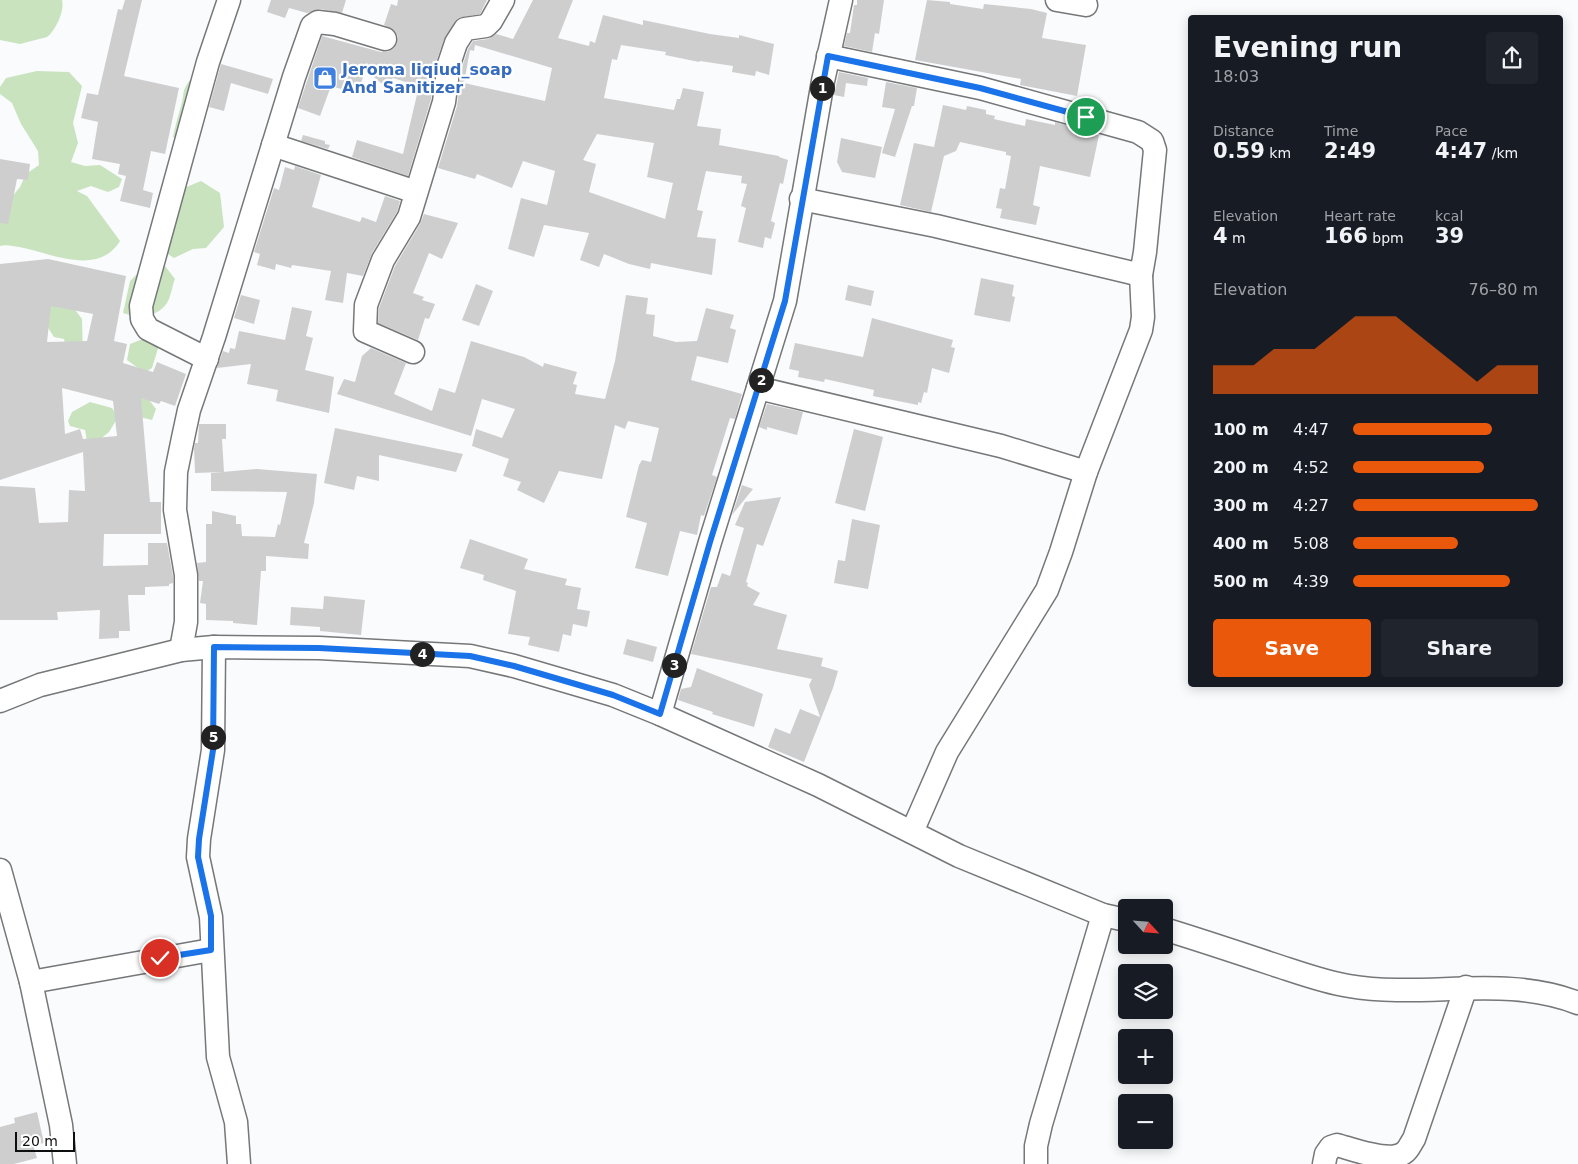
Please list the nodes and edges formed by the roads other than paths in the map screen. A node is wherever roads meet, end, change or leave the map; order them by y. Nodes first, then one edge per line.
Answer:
1 (229, 0) edge
2 (503, 0) edge
3 (841, 0) edge
4 (1057, 0) edge
5 (1086, 6) dead end
6 (385, 39) dead end
7 (828, 56) junction
8 (273, 145) junction
9 (416, 192) junction
10 (802, 199) junction
11 (1141, 275) junction
12 (413, 352) dead end
13 (207, 359) junction
14 (758, 388) junction
15 (1086, 472) junction
16 (214, 647) junction
17 (181, 650) junction
18 (0, 701) edge
19 (660, 714) junction
20 (912, 832) junction
21 (0, 870) edge
22 (1103, 915) junction
23 (1118, 918) edge
24 (1173, 932) edge
25 (211, 950) junction
26 (31, 982) junction
27 (1466, 987) junction
28 (1578, 1003) edge
29 (65, 1164) edge
30 (239, 1164) edge
31 (1036, 1164) edge
32 (1324, 1164) edge

1 - 13 street
2 - 9 street
3 - 7 street
4 - 5 street
6 - 8 street
7 - 10 street
7 - 11 street
8 - 9 street
8 - 13 street
9 - 12 street
10 - 11 street
10 - 14 street
11 - 15 street
13 - 17 street
14 - 15 street
14 - 19 street
15 - 20 street
16 - 17 street
16 - 19 street
16 - 25 street
17 - 18 street
19 - 20 street
20 - 22 street
21 - 26 street
22 - 23 street
22 - 31 street
24 - 27 street
25 - 26 street
25 - 30 street
26 - 29 street
27 - 28 street
27 - 32 street

